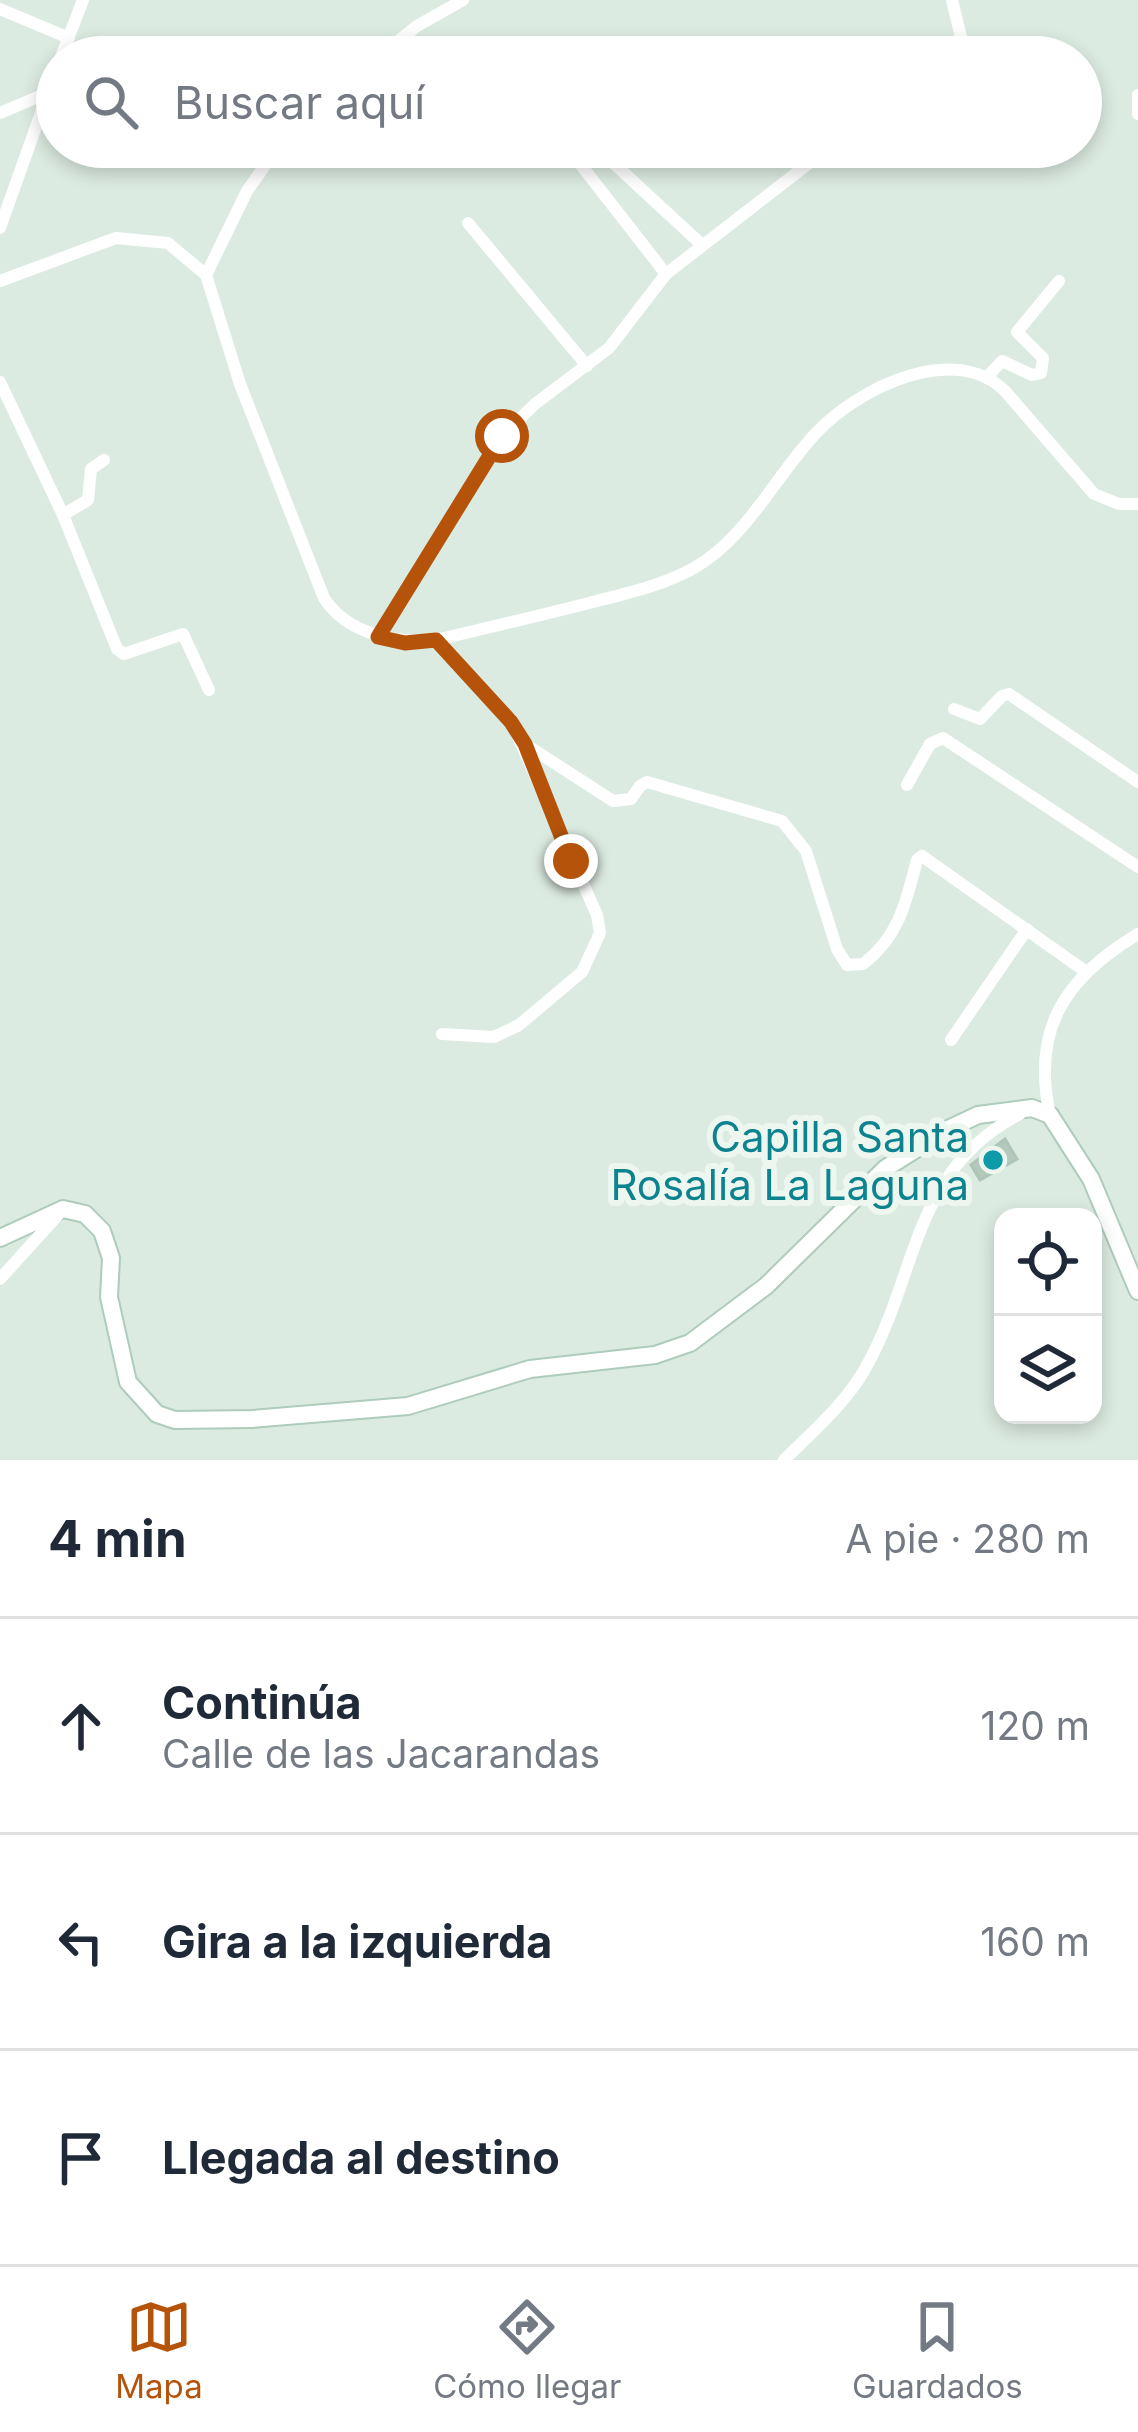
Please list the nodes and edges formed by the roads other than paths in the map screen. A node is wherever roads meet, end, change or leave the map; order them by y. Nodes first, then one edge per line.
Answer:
1 (83, 0) edge
2 (463, 0) edge
3 (952, 0) edge
4 (0, 9) edge
5 (64, 36) edge
6 (70, 36) edge
7 (404, 36) edge
8 (961, 36) edge
9 (1138, 94) edge
10 (36, 98) edge
11 (0, 113) edge
12 (1138, 115) edge
13 (36, 125) edge
14 (264, 168) edge
15 (584, 168) edge
16 (619, 168) edge
17 (802, 168) edge
18 (468, 223) dead end
19 (0, 228) edge
20 (700, 244) junction
21 (666, 274) junction
22 (206, 275) junction
23 (0, 281) edge
24 (1059, 281) dead end
25 (587, 366) junction
26 (988, 376) junction
27 (0, 382) edge
28 (104, 460) dead end
29 (1138, 504) edge
30 (63, 515) junction
31 (378, 637) junction
32 (436, 640) junction
33 (209, 690) dead end
34 (954, 709) dead end
35 (525, 744) junction
36 (1138, 782) edge
37 (907, 784) dead end
38 (1138, 867) edge
39 (1027, 928) junction
40 (1136, 940) edge
41 (1085, 971) junction
42 (442, 1034) dead end
43 (951, 1040) dead end
44 (1032, 1108) junction
45 (1050, 1115) junction
46 (63, 1209) junction
47 (0, 1238) edge
48 (0, 1280) edge
49 (1138, 1291) edge
50 (784, 1460) edge

1 - 6 street
2 - 7 street
3 - 8 street
4 - 5 street
9 - 12 street
10 - 11 street
13 - 19 street
14 - 22 street
15 - 21 street
16 - 20 street
17 - 20 street
18 - 25 street
20 - 21 street
21 - 25 street
22 - 23 street
22 - 31 street
24 - 26 street
25 - 31 street
26 - 29 street
26 - 32 street
27 - 30 street
28 - 30 street
30 - 33 street
31 - 32 street
32 - 35 street
34 - 36 street
35 - 39 street
35 - 42 street
37 - 38 street
39 - 41 street
39 - 43 street
40 - 41 street
41 - 45 street
44 - 45 street
44 - 46 street
44 - 50 street
45 - 49 street
46 - 47 street
46 - 48 street

